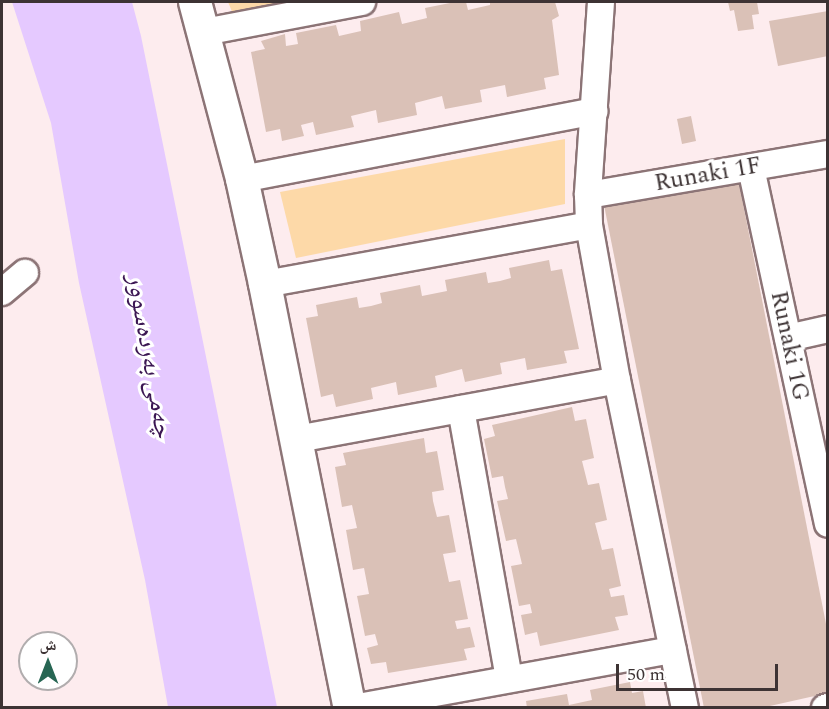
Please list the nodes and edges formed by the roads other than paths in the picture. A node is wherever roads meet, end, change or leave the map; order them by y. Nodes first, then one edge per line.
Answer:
1 (195, 2) edge
2 (362, 2) edge
3 (601, 2) edge
4 (204, 32) junction
5 (595, 111) junction
6 (828, 153) edge
7 (750, 168) junction
8 (242, 179) junction
9 (588, 195) junction
10 (589, 225) junction
11 (25, 273) dead end
12 (265, 284) junction
13 (2, 292) edge
14 (828, 329) edge
15 (788, 338) junction
16 (617, 380) junction
17 (460, 410) junction
18 (297, 439) junction
19 (828, 524) edge
20 (673, 650) junction
21 (509, 679) junction
22 (351, 708) edge
23 (685, 708) edge

1 - 4 street
2 - 4 street
3 - 5 street
4 - 8 street
5 - 8 street
5 - 9 street
6 - 7 street, Runaki 1F
7 - 9 street, Runaki 1F
7 - 15 street, Runaki 1G
8 - 12 street
9 - 10 street
10 - 12 street
10 - 16 street
11 - 13 street
12 - 18 street
14 - 15 street
15 - 19 street, Runaki 1G
16 - 17 street
16 - 20 street
17 - 18 street
17 - 21 street
18 - 22 street
20 - 21 street
20 - 23 street
21 - 22 street

